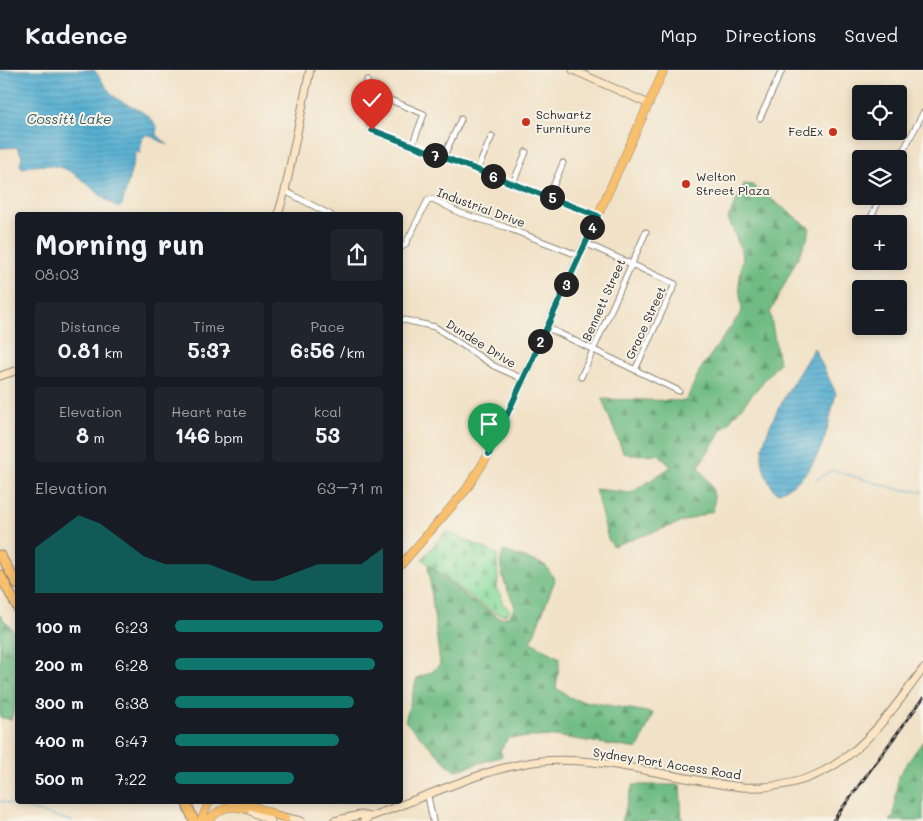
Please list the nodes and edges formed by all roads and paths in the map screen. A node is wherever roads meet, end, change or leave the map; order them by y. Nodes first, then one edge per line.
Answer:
1 (310, 70) edge
2 (573, 70) edge
3 (664, 70) edge
4 (782, 70) edge
5 (368, 80) dead end
6 (368, 97) junction
7 (649, 104) junction
8 (923, 113) edge
9 (760, 118) dead end
10 (461, 119) dead end
11 (492, 136) dead end
12 (412, 146) junction
13 (904, 150) edge
14 (526, 152) dead end
15 (443, 158) junction
16 (563, 162) dead end
17 (477, 170) junction
18 (513, 183) junction
19 (285, 191) junction
20 (549, 196) junction
21 (279, 212) edge
22 (325, 212) edge
23 (598, 216) junction
24 (646, 232) dead end
25 (585, 243) junction
26 (403, 246) edge
27 (580, 256) junction
28 (631, 264) junction
29 (403, 320) edge
30 (546, 327) junction
31 (593, 350) junction
32 (635, 370) junction
33 (15, 371) edge
34 (0, 376) edge
35 (581, 377) dead end
36 (523, 380) junction
37 (679, 391) dead end
38 (0, 555) edge
39 (403, 560) edge
40 (0, 575) edge
41 (15, 580) edge
42 (15, 602) edge
43 (923, 669) edge
44 (428, 796) junction
45 (187, 804) edge
46 (208, 804) edge
47 (258, 804) edge
48 (246, 805) edge
49 (285, 818) junction
50 (366, 819) edge
51 (194, 821) edge
52 (201, 821) edge
53 (208, 821) edge
54 (271, 821) edge
55 (301, 821) edge
56 (334, 821) edge
57 (433, 821) edge

1 - 19 main road
2 - 7 main road
3 - 7 main road
4 - 9 street
5 - 6 street
6 - 12 street
6 - 12 street
7 - 23 main road
8 - 13 street
10 - 15 street
11 - 17 street
12 - 15 street
14 - 18 street
15 - 17 street
16 - 20 street
17 - 18 street
18 - 20 street
19 - 21 main road
19 - 22 street
20 - 23 street
23 - 25 main road
24 - 28 street, Bennett Street
25 - 27 main road
25 - 28 street
26 - 27 street, Industrial Drive
27 - 30 main road
28 - 31 street, Bennett Street
28 - 32 street, Grace Street
29 - 36 street, Dundee Drive
30 - 31 street
30 - 36 main road
31 - 32 street
31 - 35 street, Bennett Street
32 - 37 street
33 - 34 main road
36 - 39 main road
38 - 41 highway
40 - 42 highway
43 - 44 main road, Sydney Port Access Road
44 - 50 main road, Sydney Port Access Road
44 - 57 street
45 - 51 highway
46 - 52 main road
47 - 49 main road
48 - 49 main road
48 - 53 main road
48 - 54 main road
49 - 55 main road
50 - 56 main road, Sydney Port Access Road

